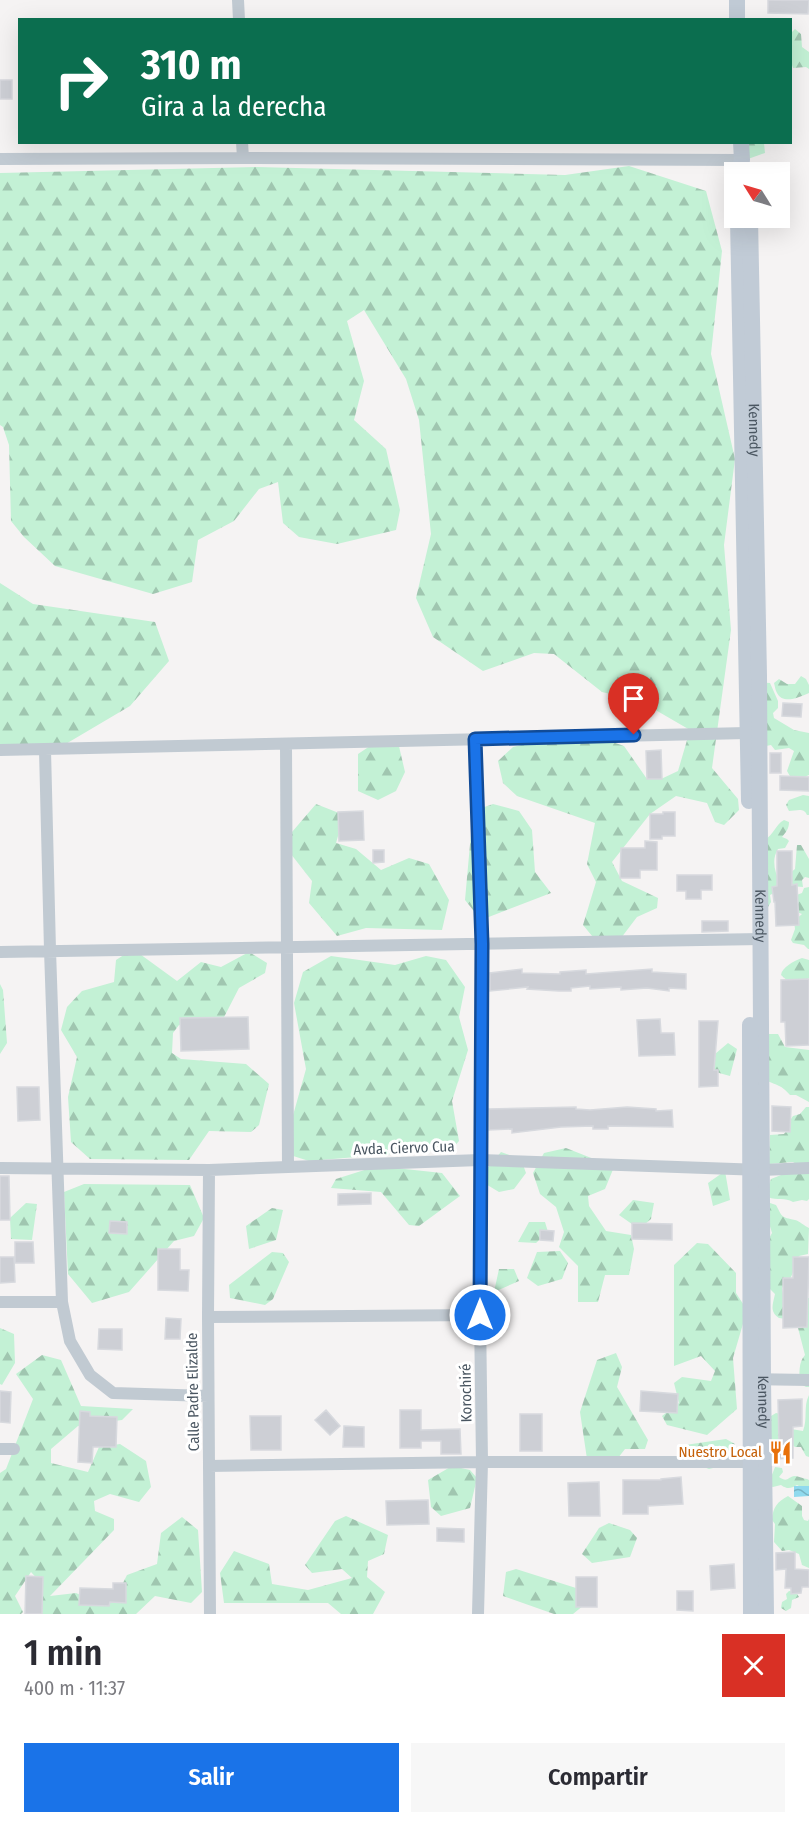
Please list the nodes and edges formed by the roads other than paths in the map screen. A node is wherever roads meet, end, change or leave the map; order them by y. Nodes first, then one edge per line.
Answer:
1 (238, 0) edge
2 (737, 0) edge
3 (239, 18) edge
4 (737, 18) edge
5 (242, 144) edge
6 (741, 144) edge
7 (243, 158) junction
8 (0, 159) edge
9 (742, 162) edge
10 (724, 168) edge
11 (738, 228) edge
12 (750, 228) edge
13 (747, 733) junction
14 (475, 739) junction
15 (286, 744) junction
16 (0, 750) edge
17 (45, 750) junction
18 (755, 939) junction
19 (482, 944) junction
20 (286, 947) junction
21 (50, 950) junction
22 (0, 952) edge
23 (480, 1160) junction
24 (288, 1167) junction
25 (0, 1168) edge
26 (58, 1168) junction
27 (809, 1168) edge
28 (756, 1169) junction
29 (209, 1170) junction
30 (0, 1302) edge
31 (62, 1302) junction
32 (480, 1315) junction
33 (208, 1317) junction
34 (756, 1379) junction
35 (809, 1380) edge
36 (208, 1396) junction
37 (0, 1449) edge
38 (14, 1449) dead end
39 (482, 1462) junction
40 (757, 1462) junction
41 (209, 1466) junction
42 (210, 1614) edge
43 (478, 1614) edge
44 (751, 1614) edge
45 (766, 1614) edge

1 - 3 street
2 - 4 main road
5 - 7 street
6 - 9 main road
7 - 8 street
7 - 10 street
11 - 13 main road, Kennedy
12 - 18 main road, Kennedy
13 - 14 street
13 - 18 main road, Kennedy
14 - 15 street
14 - 19 street, Korochiré
15 - 17 street
15 - 20 street
16 - 17 street
17 - 21 street
18 - 19 street
18 - 28 main road, Kennedy
19 - 20 street
19 - 23 street, Korochiré
20 - 21 street
20 - 24 street
21 - 22 street
21 - 26 street
23 - 24 street, Avda. Ciervo Cua
23 - 28 street, Avda. Ciervo Cua
23 - 32 street, Korochiré
24 - 29 street, Avda. Ciervo Cua
25 - 26 street, Avda. Ciervo Cua
26 - 29 street, Avda. Ciervo Cua
26 - 31 street
27 - 28 street, Avda. Ciervo Cua
28 - 34 main road, Kennedy
29 - 33 street, Calle Padre Elizalde
30 - 31 street
31 - 36 street
32 - 33 street
32 - 39 street, Korochiré
33 - 36 street, Calle Padre Elizalde
34 - 35 street
34 - 40 main road, Kennedy
36 - 41 street, Calle Padre Elizalde
37 - 38 street
39 - 40 street
39 - 41 street
39 - 43 street, Korochiré
40 - 44 main road, Kennedy
40 - 45 main road, Kennedy
41 - 42 street, Calle Padre Elizalde

